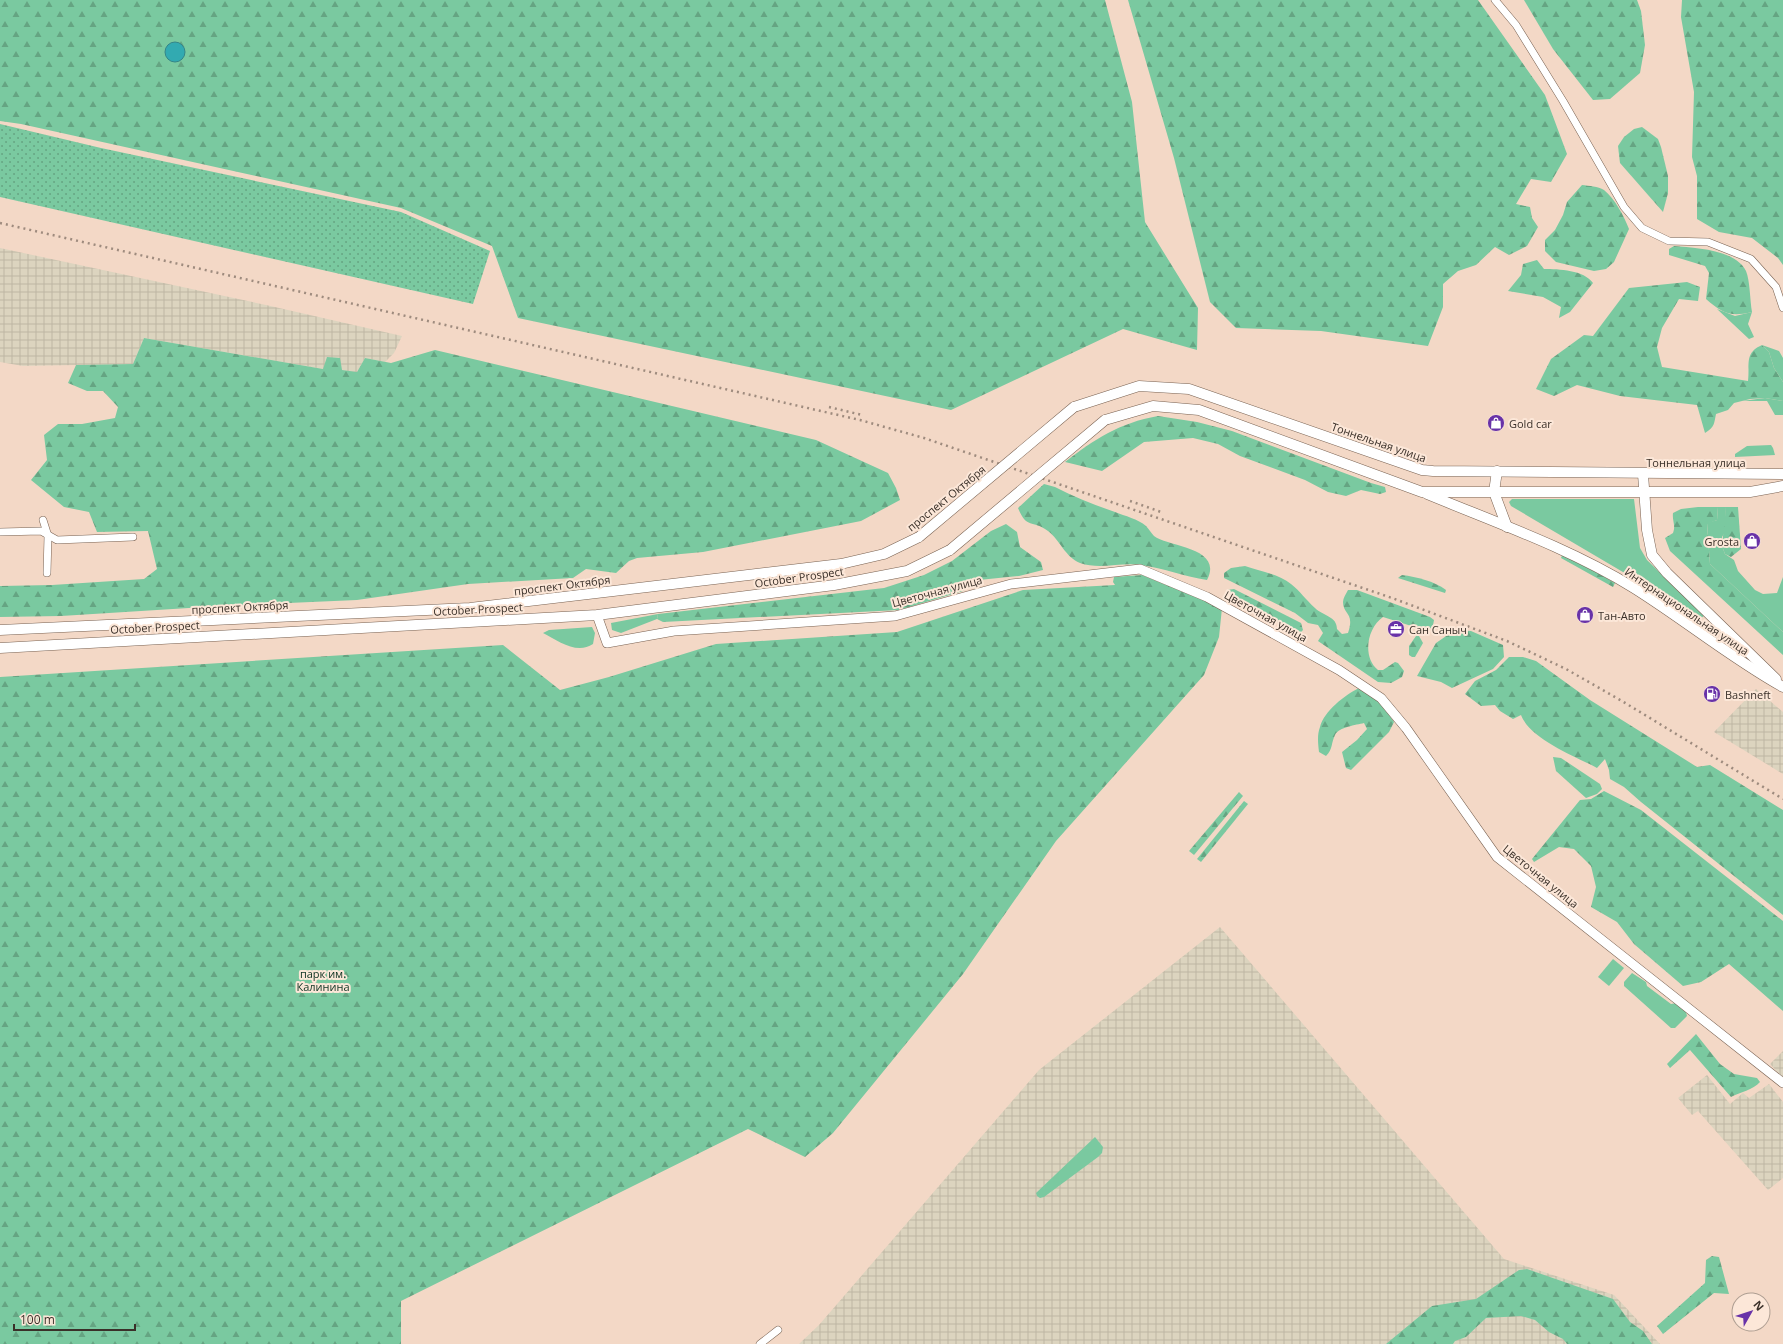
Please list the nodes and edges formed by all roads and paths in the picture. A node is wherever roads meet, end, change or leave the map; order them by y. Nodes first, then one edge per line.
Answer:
1 (1494, 0) edge
2 (1783, 308) edge
3 (1074, 407) joint
4 (1497, 471) junction
5 (1643, 474) junction
6 (1783, 474) edge
7 (1783, 486) edge
8 (1644, 491) junction
9 (1422, 492) junction
10 (1494, 492) junction
11 (43, 520) dead end
12 (1507, 527) junction
13 (0, 532) edge
14 (48, 536) junction
15 (133, 537) dead end
16 (47, 573) dead end
17 (597, 615) junction
18 (0, 630) edge
19 (0, 648) edge
20 (1783, 686) edge
21 (1783, 1083) edge
22 (778, 1330) dead end
23 (760, 1344) edge

1 - 2 street
3 - 4 main road, Тоннельная улица
3 - 18 main road, проспект Октября, bridge
4 - 5 main road, Тоннельная улица
4 - 10 main road
5 - 6 main road, Тоннельная улица
5 - 8 main road, Интернациональная улица
7 - 8 main road
8 - 10 main road
8 - 20 main road, Интернациональная улица
9 - 10 main road
9 - 12 main road, Интернациональная улица
9 - 17 main road, October Prospect, bridge
10 - 12 main road
11 - 14 street
12 - 20 main road, Интернациональная улица
13 - 14 street
14 - 15 street
14 - 16 street
17 - 19 main road, October Prospect
17 - 21 street, Цветочная улица
22 - 23 street

